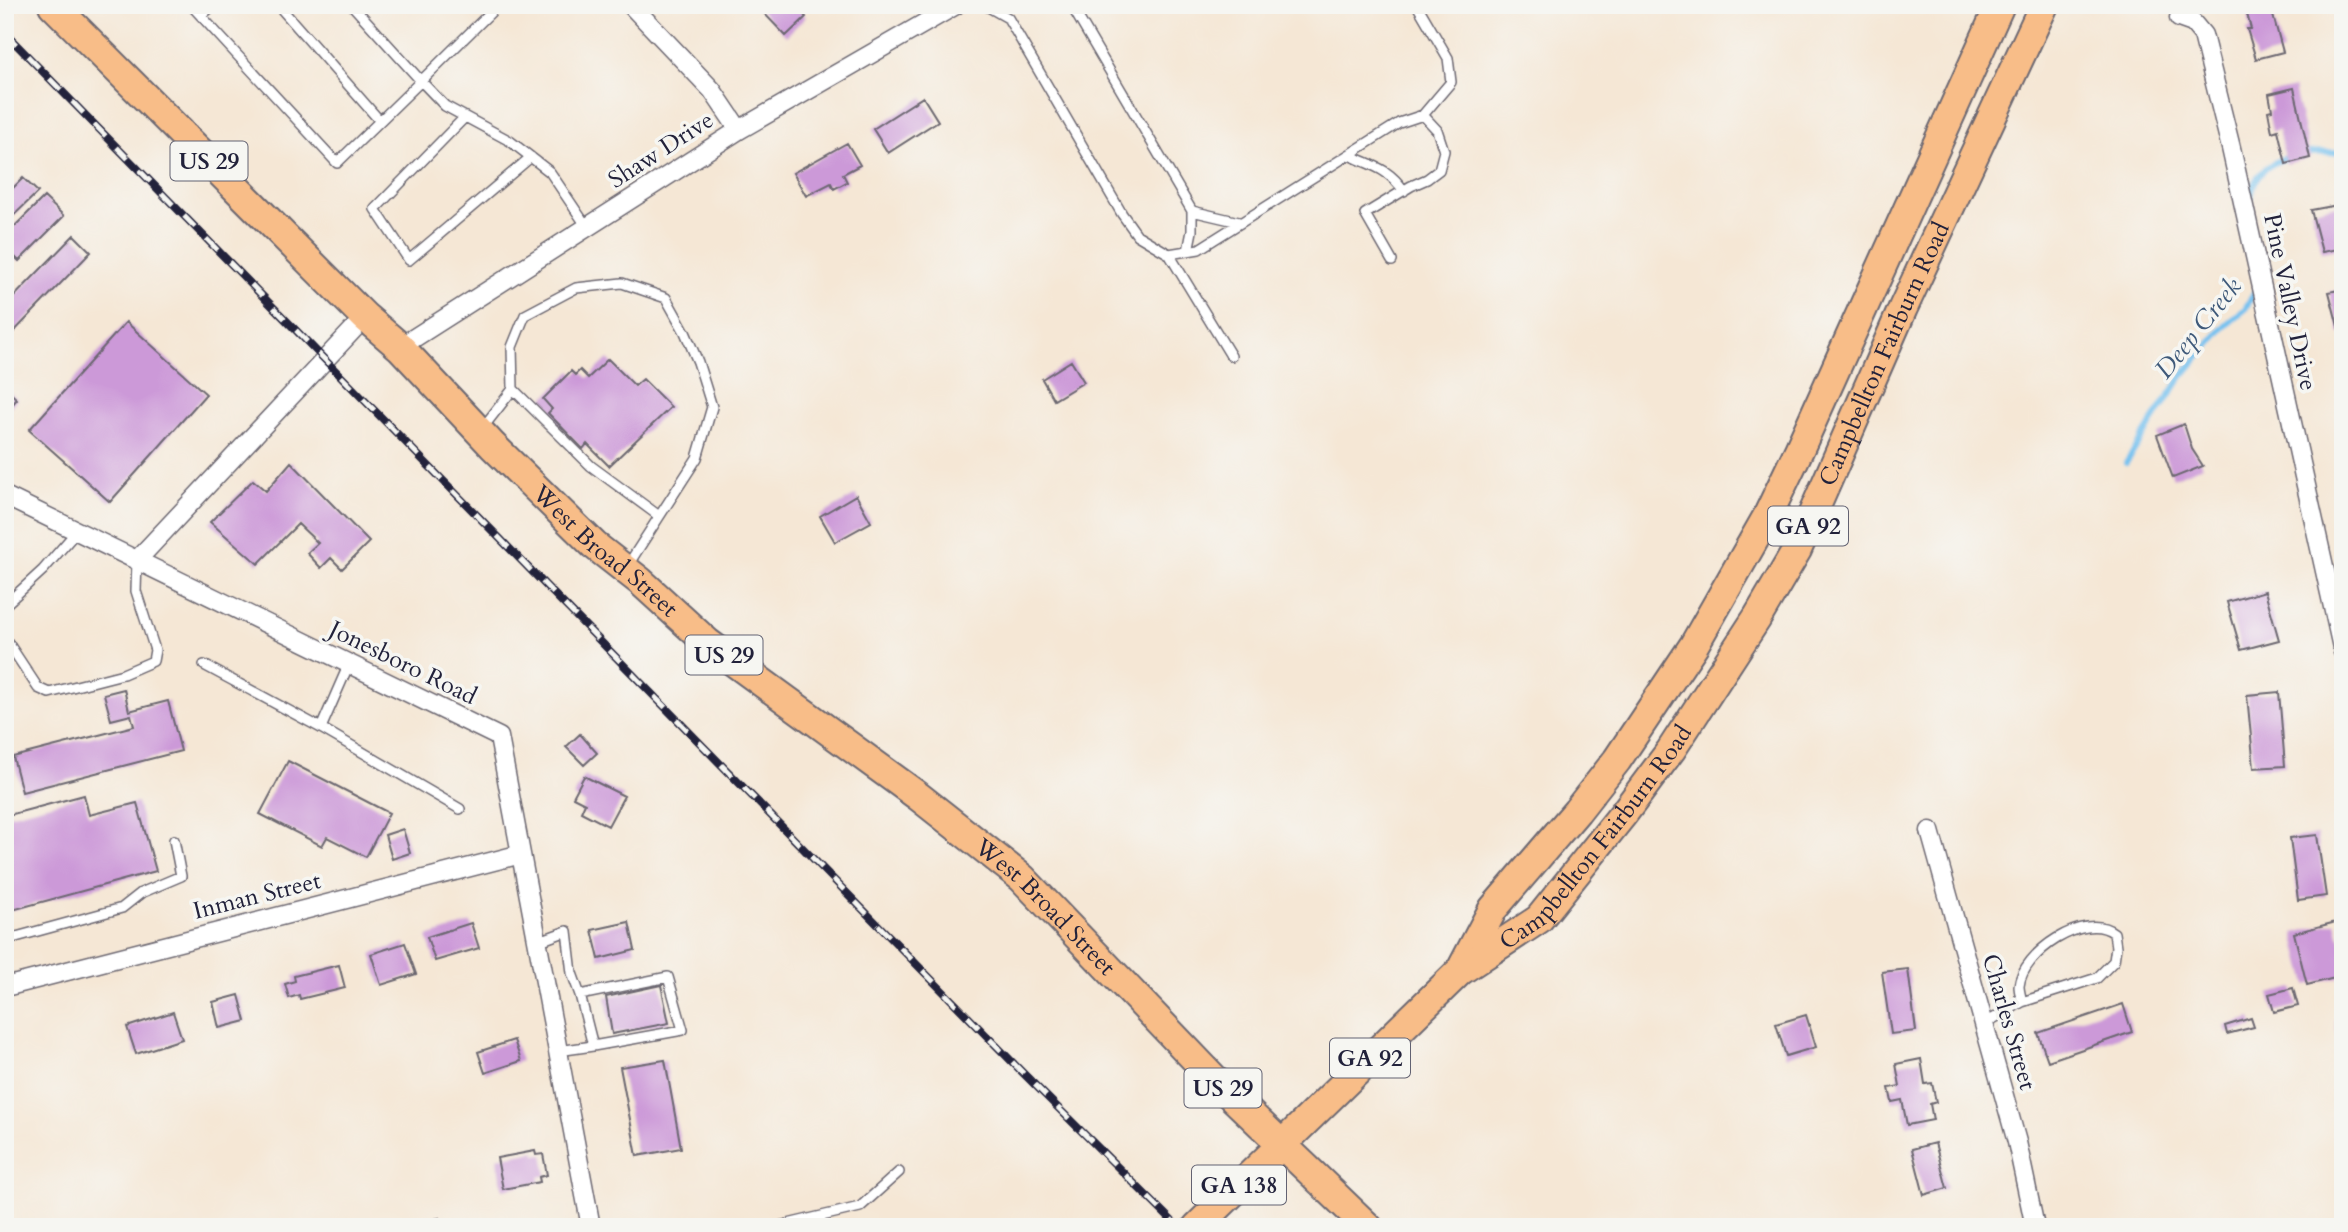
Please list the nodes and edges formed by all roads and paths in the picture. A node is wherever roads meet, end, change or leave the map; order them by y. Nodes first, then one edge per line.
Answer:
1 (53, 5) edge
2 (191, 5) edge
3 (213, 5) edge
4 (278, 5) edge
5 (352, 5) edge
6 (498, 5) edge
7 (631, 5) edge
8 (956, 5) edge
9 (985, 5) edge
10 (1001, 5) edge
11 (1071, 5) edge
12 (1417, 5) edge
13 (2000, 5) edge
14 (2044, 5) edge
15 (201, 16) junction
16 (1008, 18) junction
17 (2179, 18) dead end
18 (421, 81) junction
19 (1423, 115) junction
20 (465, 117) junction
21 (380, 121) junction
22 (739, 130) junction
23 (1349, 155) junction
24 (531, 157) junction
25 (1404, 191) junction
26 (1192, 211) junction
27 (1239, 222) junction
28 (587, 227) junction
29 (1188, 251) junction
30 (1169, 254) junction
31 (1391, 261) dead end
32 (365, 317) junction
33 (400, 347) junction
34 (1231, 356) dead end
35 (513, 389) junction
36 (480, 432) junction
37 (5, 496) edge
38 (659, 516) junction
39 (77, 531) junction
40 (137, 560) junction
41 (625, 569) junction
42 (5, 605) edge
43 (5, 638) edge
44 (2343, 652) edge
45 (349, 664) junction
46 (204, 665) dead end
47 (321, 728) junction
48 (460, 809) dead end
49 (1930, 831) dead end
50 (174, 840) dead end
51 (521, 853) junction
52 (5, 940) edge
53 (537, 942) junction
54 (1460, 971) junction
55 (5, 986) edge
56 (580, 995) junction
57 (2022, 1002) junction
58 (1984, 1024) junction
59 (593, 1046) junction
60 (558, 1051) junction
61 (1280, 1144) junction
62 (899, 1172) dead end
63 (591, 1227) edge
64 (775, 1227) edge
65 (1197, 1227) edge
66 (1368, 1227) edge
67 (2035, 1227) edge

1 - 32 main road, West Broad Street / US 29
2 - 15 lane
3 - 15 lane
4 - 21 lane
5 - 18 lane
6 - 18 lane
7 - 22 street
8 - 22 street, Shaw Drive
9 - 16 lane
10 - 16 lane
11 - 26 lane
12 - 19 lane
13 - 54 main road, Campbellton Fairburn Road / GA 92
14 - 54 main road, Campbellton Fairburn Road / GA 92
15 - 21 lane
16 - 30 lane
17 - 44 street, Pine Valley Drive
18 - 20 lane
18 - 21 lane
19 - 23 lane
19 - 25 lane
20 - 24 lane
20 - 24 lane
22 - 28 street, Shaw Drive
23 - 25 lane
23 - 27 lane
24 - 28 lane
25 - 31 lane
26 - 27 lane
26 - 29 lane
27 - 29 lane
28 - 33 street, Shaw Drive
29 - 30 lane
30 - 34 lane
32 - 33 main road, West Broad Street / US 29
32 - 40 street
33 - 36 main road, West Broad Street / US 29
35 - 36 lane
35 - 38 lane
35 - 38 lane
36 - 41 main road, West Broad Street / US 29
37 - 39 street, Jonesboro Road
38 - 41 lane
39 - 40 street, Jonesboro Road
39 - 42 lane
40 - 43 lane
40 - 45 street, Jonesboro Road
41 - 61 main road, West Broad Street / US 29
45 - 47 lane
45 - 51 street, Jonesboro Road
46 - 47 lane
47 - 48 lane
49 - 58 street, Charles Street
50 - 52 lane
51 - 53 street, Jonesboro Road
51 - 55 street, Inman Street
53 - 56 lane
53 - 60 street, Jonesboro Road
54 - 61 main road, Campbellton Fairburn Road / GA 92
56 - 59 lane
56 - 59 lane
57 - 57 lane
57 - 58 lane
58 - 67 street, Charles Street
59 - 60 lane
60 - 63 street, Jonesboro Road
61 - 65 main road, GA 138
61 - 66 main road, US 29
62 - 64 lane

